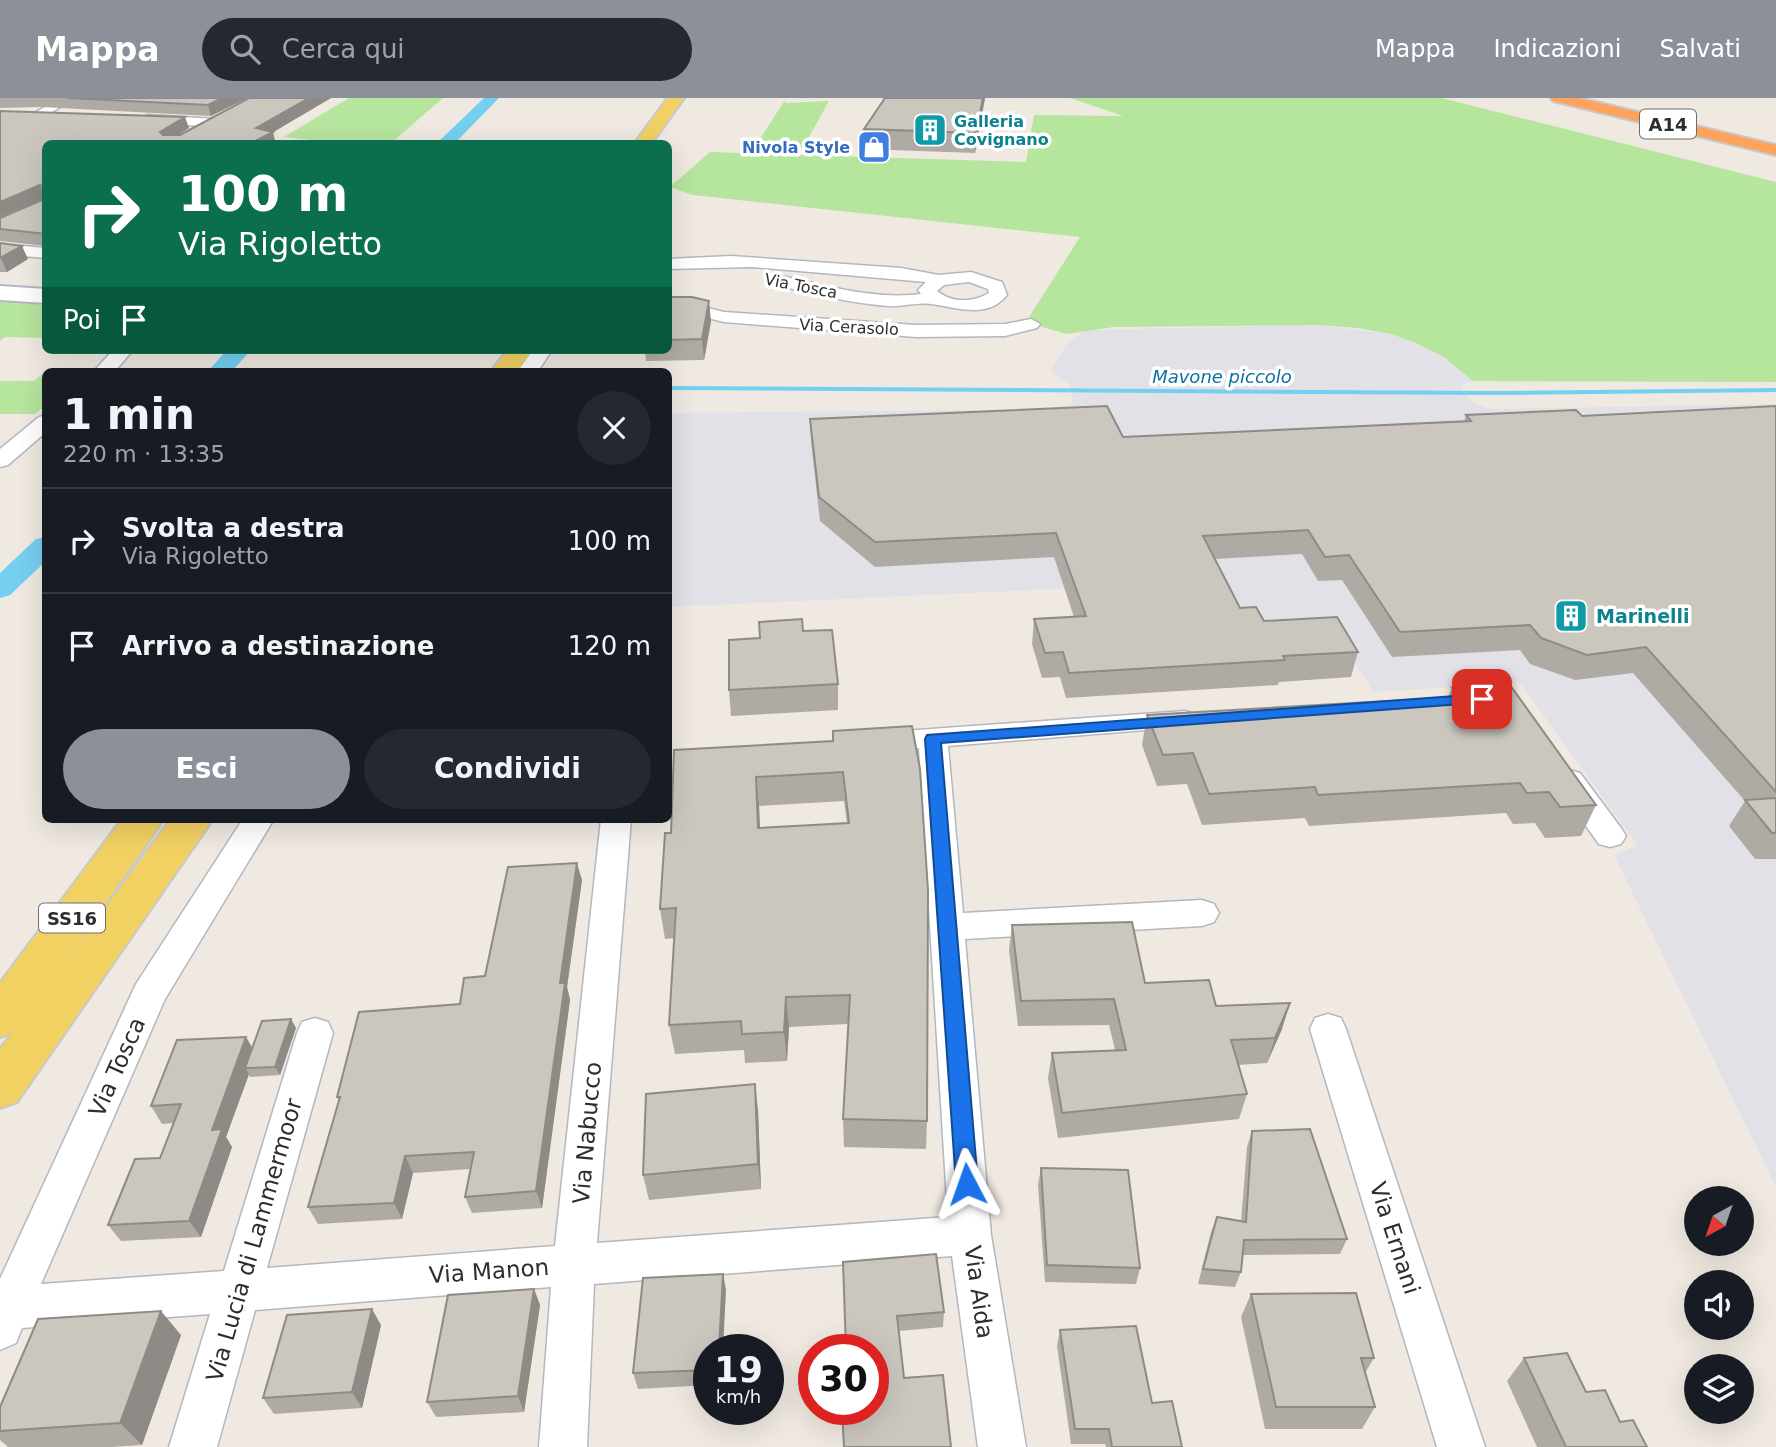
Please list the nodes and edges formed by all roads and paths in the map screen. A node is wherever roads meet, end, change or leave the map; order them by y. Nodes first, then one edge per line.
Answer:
1 (70, 98) edge
2 (677, 98) edge
3 (691, 98) edge
4 (1559, 98) edge
5 (1597, 98) edge
6 (41, 114) junction
7 (14, 115) edge
8 (68, 115) edge
9 (136, 119) edge
10 (192, 134) edge
11 (0, 138) edge
12 (645, 140) edge
13 (663, 140) edge
14 (1776, 140) edge
15 (1776, 150) edge
16 (0, 249) edge
17 (672, 249) edge
18 (42, 253) edge
19 (672, 263) edge
20 (782, 265) junction
21 (939, 280) junction
22 (672, 282) edge
23 (0, 293) edge
24 (42, 296) edge
25 (933, 298) junction
26 (985, 302) junction
27 (672, 304) edge
28 (120, 354) edge
29 (107, 368) edge
30 (42, 424) edge
31 (0, 460) edge
32 (1207, 719) edge
33 (933, 739) junction
34 (849, 744) edge
35 (1556, 761) edge
36 (141, 823) edge
37 (189, 823) edge
38 (256, 823) edge
39 (616, 823) edge
40 (1610, 836) dead end
41 (1202, 913) dead end
42 (949, 927) junction
43 (0, 1018) edge
44 (1328, 1029) dead end
45 (315, 1033) dead end
46 (0, 1087) edge
47 (970, 1235) junction
48 (574, 1265) junction
49 (239, 1291) junction
50 (4, 1318) edge
51 (193, 1447) edge
52 (563, 1447) edge
53 (1002, 1447) edge
54 (1461, 1447) edge

1 - 6 street
2 - 12 main road
3 - 13 main road
4 - 15 highway, A14
5 - 14 highway, A14
6 - 7 street
6 - 8 street
6 - 11 street
9 - 10 street
16 - 18 street
17 - 20 street
19 - 20 street
20 - 21 street
21 - 25 street
21 - 26 street
22 - 25 street, Via Tosca
23 - 24 street
25 - 26 street, Via Tosca
26 - 27 street, Via Cerasolo
28 - 29 street
30 - 31 street
32 - 33 street
33 - 34 street
33 - 42 street, Via Aida
35 - 40 street
36 - 43 main road, SS16
37 - 46 main road, SS16
38 - 50 street, Via Tosca
39 - 48 street, Via Nabucco
41 - 42 street
42 - 47 street, Via Aida
44 - 54 street, Via Ernani
45 - 49 street, Via Lucia di Lammermoor
47 - 48 street, Via Manon
47 - 53 street, Via Aida
48 - 49 street, Via Manon
48 - 52 street, Via Nabucco
49 - 50 street, Via Manon
49 - 51 street, Via Lucia di Lammermoor

